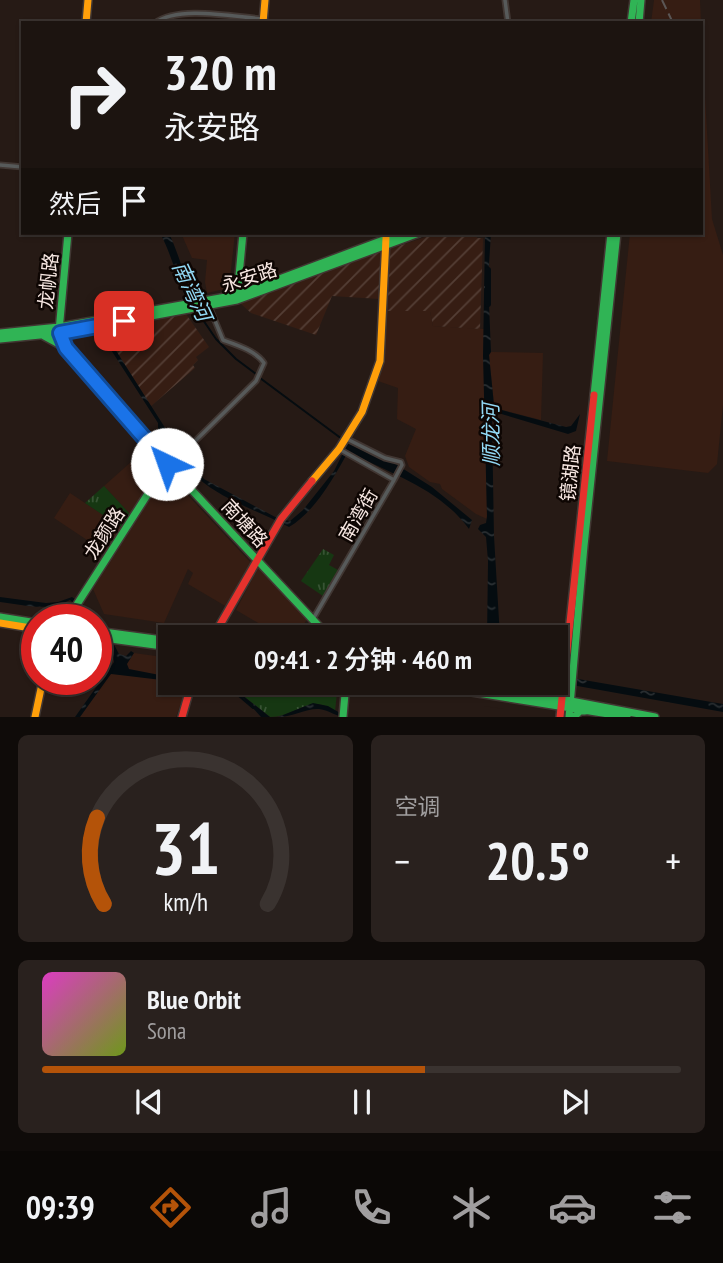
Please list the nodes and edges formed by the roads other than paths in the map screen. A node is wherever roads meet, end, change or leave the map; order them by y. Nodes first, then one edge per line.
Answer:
1 (88, 0) edge
2 (265, 0) edge
3 (505, 0) edge
4 (634, 0) edge
5 (641, 0) edge
6 (86, 21) edge
7 (160, 21) edge
8 (263, 21) edge
9 (509, 21) edge
10 (631, 21) edge
11 (639, 21) edge
12 (0, 165) edge
13 (21, 167) edge
14 (68, 235) edge
15 (243, 235) edge
16 (406, 235) edge
17 (611, 235) edge
18 (617, 235) edge
19 (386, 238) edge
20 (237, 297) junction
21 (204, 305) junction
22 (59, 330) junction
23 (0, 333) edge
24 (35, 335) junction
25 (0, 339) edge
26 (66, 348) junction
27 (347, 439) junction
28 (340, 450) junction
29 (167, 464) junction
30 (396, 478) junction
31 (257, 559) junction
32 (76, 604) edge
33 (0, 617) edge
34 (313, 619) junction
35 (21, 623) edge
36 (0, 624) edge
37 (221, 625) edge
38 (319, 625) edge
39 (21, 626) edge
40 (112, 635) edge
41 (112, 639) edge
42 (158, 640) edge
43 (158, 645) edge
44 (40, 695) edge
45 (188, 695) edge
46 (345, 695) edge
47 (507, 695) edge
48 (562, 703) junction
49 (571, 704) junction
50 (590, 710) junction
51 (343, 715) edge
52 (35, 717) edge
53 (182, 717) edge
54 (560, 717) edge
55 (572, 717) edge
56 (627, 717) edge
57 (655, 717) edge

1 - 6 street
2 - 8 street
3 - 9 street
4 - 10 street
5 - 11 street
7 - 8 street
12 - 13 street
14 - 22 street, 龙帆路
15 - 20 street
16 - 19 street, 永安路
17 - 48 street, 镜湖路
18 - 49 street, 镜湖路
19 - 20 street, 永安路
19 - 27 street
20 - 21 street, 永安路
21 - 22 street, 永安路
21 - 29 street
22 - 23 street, 永安路
22 - 24 street, 永安路
22 - 26 street, 南塘路
24 - 25 street, 永安路
24 - 26 street
26 - 29 street, 南塘路
27 - 28 street
27 - 30 street
28 - 30 street, 南湾街
28 - 31 street
29 - 31 street, 南塘路
29 - 32 street, 龙颜路
30 - 34 street, 南湾街
31 - 34 street, 南塘路
31 - 37 street
33 - 35 street
34 - 38 street, 南塘路
36 - 39 street
40 - 42 street
41 - 43 street
44 - 52 street
45 - 53 street
46 - 51 street
47 - 48 street
48 - 49 street
48 - 54 street, 镜湖路
49 - 50 street
49 - 55 street, 镜湖路
49 - 57 street
50 - 55 street
50 - 56 street

